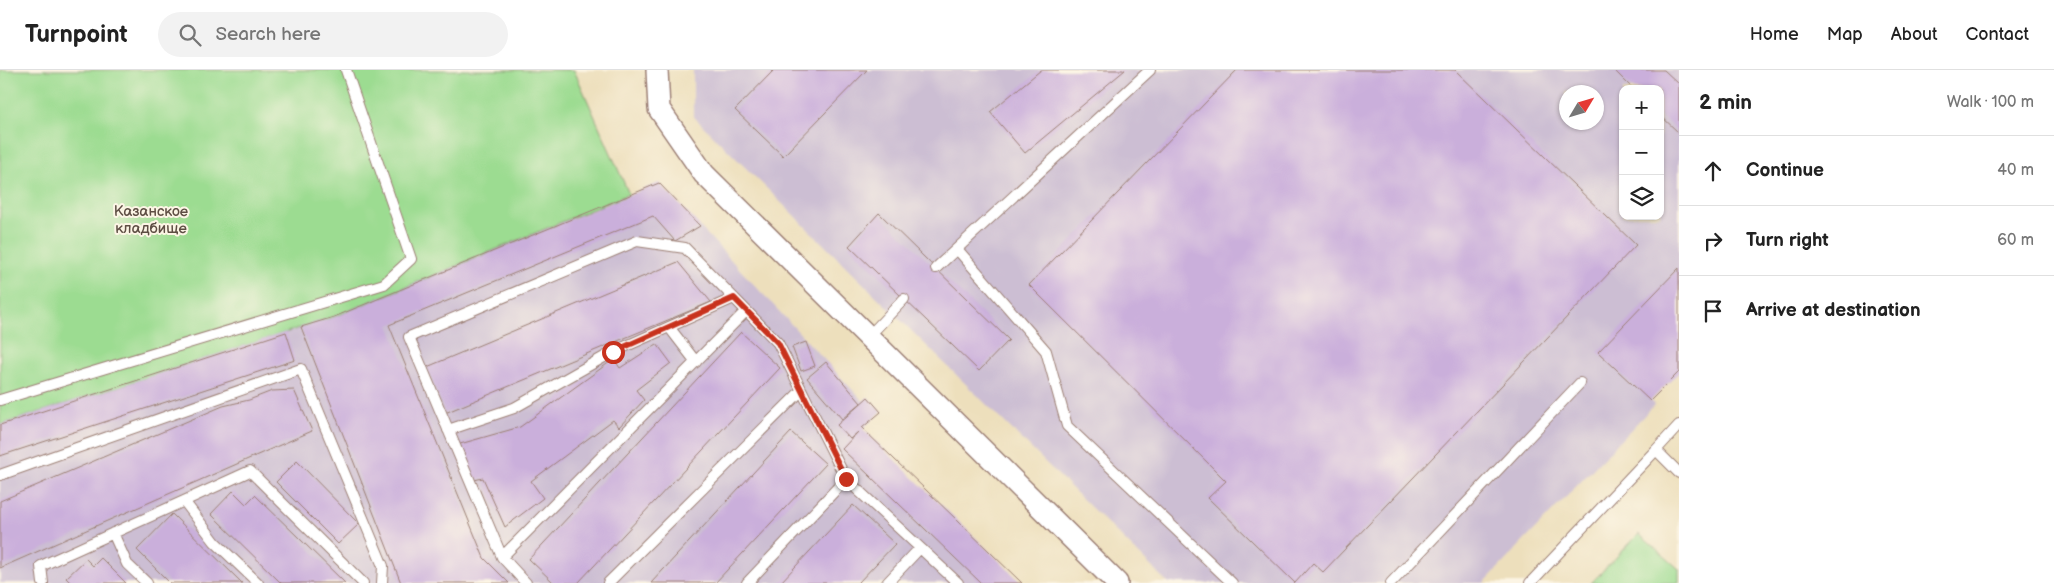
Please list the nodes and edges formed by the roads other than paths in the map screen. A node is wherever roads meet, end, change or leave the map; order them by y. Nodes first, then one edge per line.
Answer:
1 (346, 70) edge
2 (657, 70) edge
3 (1150, 70) edge
4 (957, 249) junction
5 (936, 268) dead end
6 (734, 298) junction
7 (904, 299) dead end
8 (746, 311) junction
9 (669, 327) junction
10 (869, 336) junction
11 (696, 362) junction
12 (1580, 383) dead end
13 (802, 390) junction
14 (0, 400) edge
15 (1679, 425) edge
16 (448, 430) junction
17 (1656, 450) junction
18 (1679, 473) edge
19 (0, 475) edge
20 (846, 479) junction
21 (184, 501) junction
22 (113, 533) junction
23 (920, 548) junction
24 (502, 558) junction
25 (43, 583) edge
26 (147, 583) edge
27 (258, 583) edge
28 (363, 583) edge
29 (382, 583) edge
30 (526, 583) edge
31 (608, 583) edge
32 (747, 583) edge
33 (886, 583) edge
34 (958, 583) edge
35 (1117, 583) edge
36 (1232, 583) edge
37 (1391, 583) edge
38 (1530, 583) edge

1 - 14 lane
2 - 10 street
3 - 4 lane
4 - 5 lane
4 - 36 lane
6 - 8 lane
6 - 9 lane
6 - 16 lane
7 - 10 lane
8 - 11 lane
8 - 13 lane
9 - 11 lane
9 - 16 lane
10 - 35 street
11 - 24 lane
12 - 37 lane
13 - 20 lane
13 - 31 lane
15 - 17 lane
16 - 24 lane
17 - 18 lane
17 - 38 lane
19 - 29 lane
20 - 23 lane
20 - 32 lane
21 - 22 lane
21 - 27 lane
21 - 28 lane
22 - 25 lane
22 - 26 lane
23 - 33 lane
23 - 34 lane
24 - 30 lane

